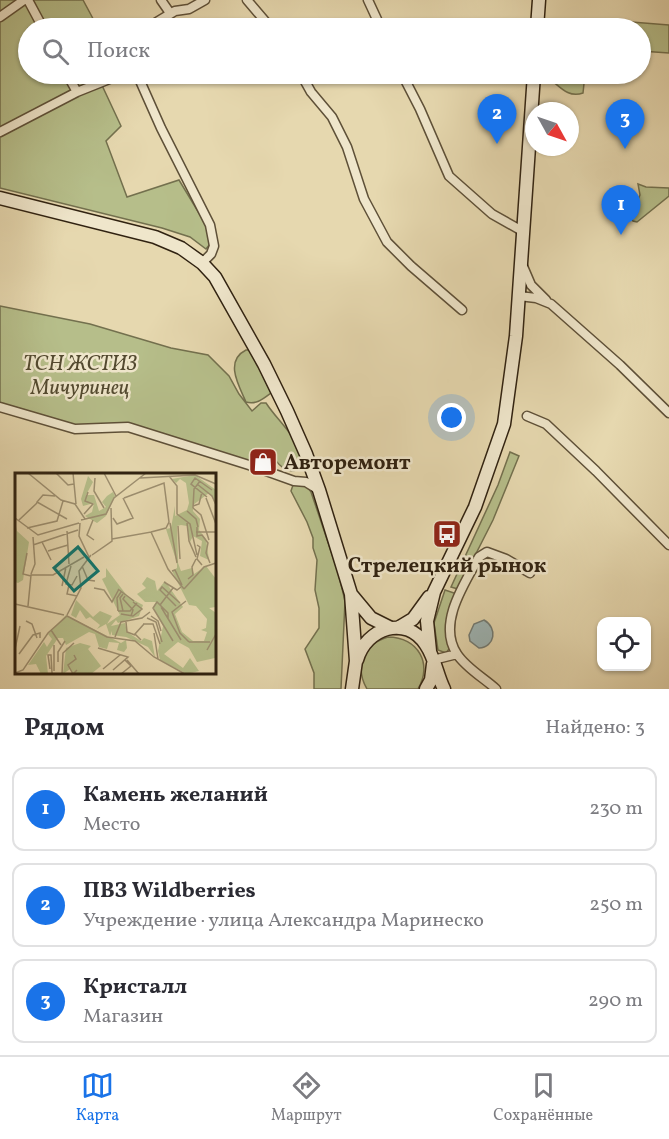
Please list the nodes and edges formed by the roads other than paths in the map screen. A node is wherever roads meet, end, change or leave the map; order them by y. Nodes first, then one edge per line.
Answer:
1 (26, 0) edge
2 (161, 0) edge
3 (205, 0) edge
4 (247, 0) edge
5 (368, 0) edge
6 (539, 0) edge
7 (170, 13) junction
8 (0, 17) edge
9 (37, 18) edge
10 (162, 18) edge
11 (262, 18) edge
12 (376, 18) edge
13 (538, 18) edge
14 (73, 84) edge
15 (97, 84) edge
16 (141, 84) edge
17 (307, 84) edge
18 (407, 84) edge
19 (533, 84) edge
20 (77, 92) junction
21 (0, 132) edge
22 (0, 198) edge
23 (524, 232) junction
24 (521, 262) junction
25 (202, 263) junction
26 (519, 296) junction
27 (551, 304) junction
28 (462, 310) dead end
29 (0, 407) edge
30 (669, 413) edge
31 (527, 416) dead end
32 (319, 490) junction
33 (669, 545) edge
34 (530, 573) dead end
35 (434, 592) junction
36 (351, 594) junction
37 (395, 628) junction
38 (457, 654) junction
39 (431, 656) junction
40 (356, 666) junction
41 (352, 689) edge
42 (363, 689) edge
43 (426, 689) edge
44 (444, 689) edge
45 (496, 689) edge

1 - 8 street
1 - 9 street
2 - 7 street
3 - 7 street
4 - 11 street
5 - 12 street
6 - 13 main road
7 - 10 street
14 - 20 street
15 - 20 street
16 - 25 street
17 - 28 street
18 - 23 street
19 - 23 main road
20 - 21 street
22 - 25 main road
23 - 24 main road
24 - 26 main road
24 - 27 street
25 - 32 main road
26 - 27 street
26 - 35 main road
27 - 30 street
29 - 32 street
31 - 33 street
32 - 36 main road
34 - 38 street
35 - 37 main road
35 - 39 main road
36 - 37 main road
36 - 40 main road
37 - 39 main road
37 - 40 main road
38 - 39 street
38 - 45 street
39 - 43 main road
39 - 44 main road
40 - 41 main road
40 - 42 main road

